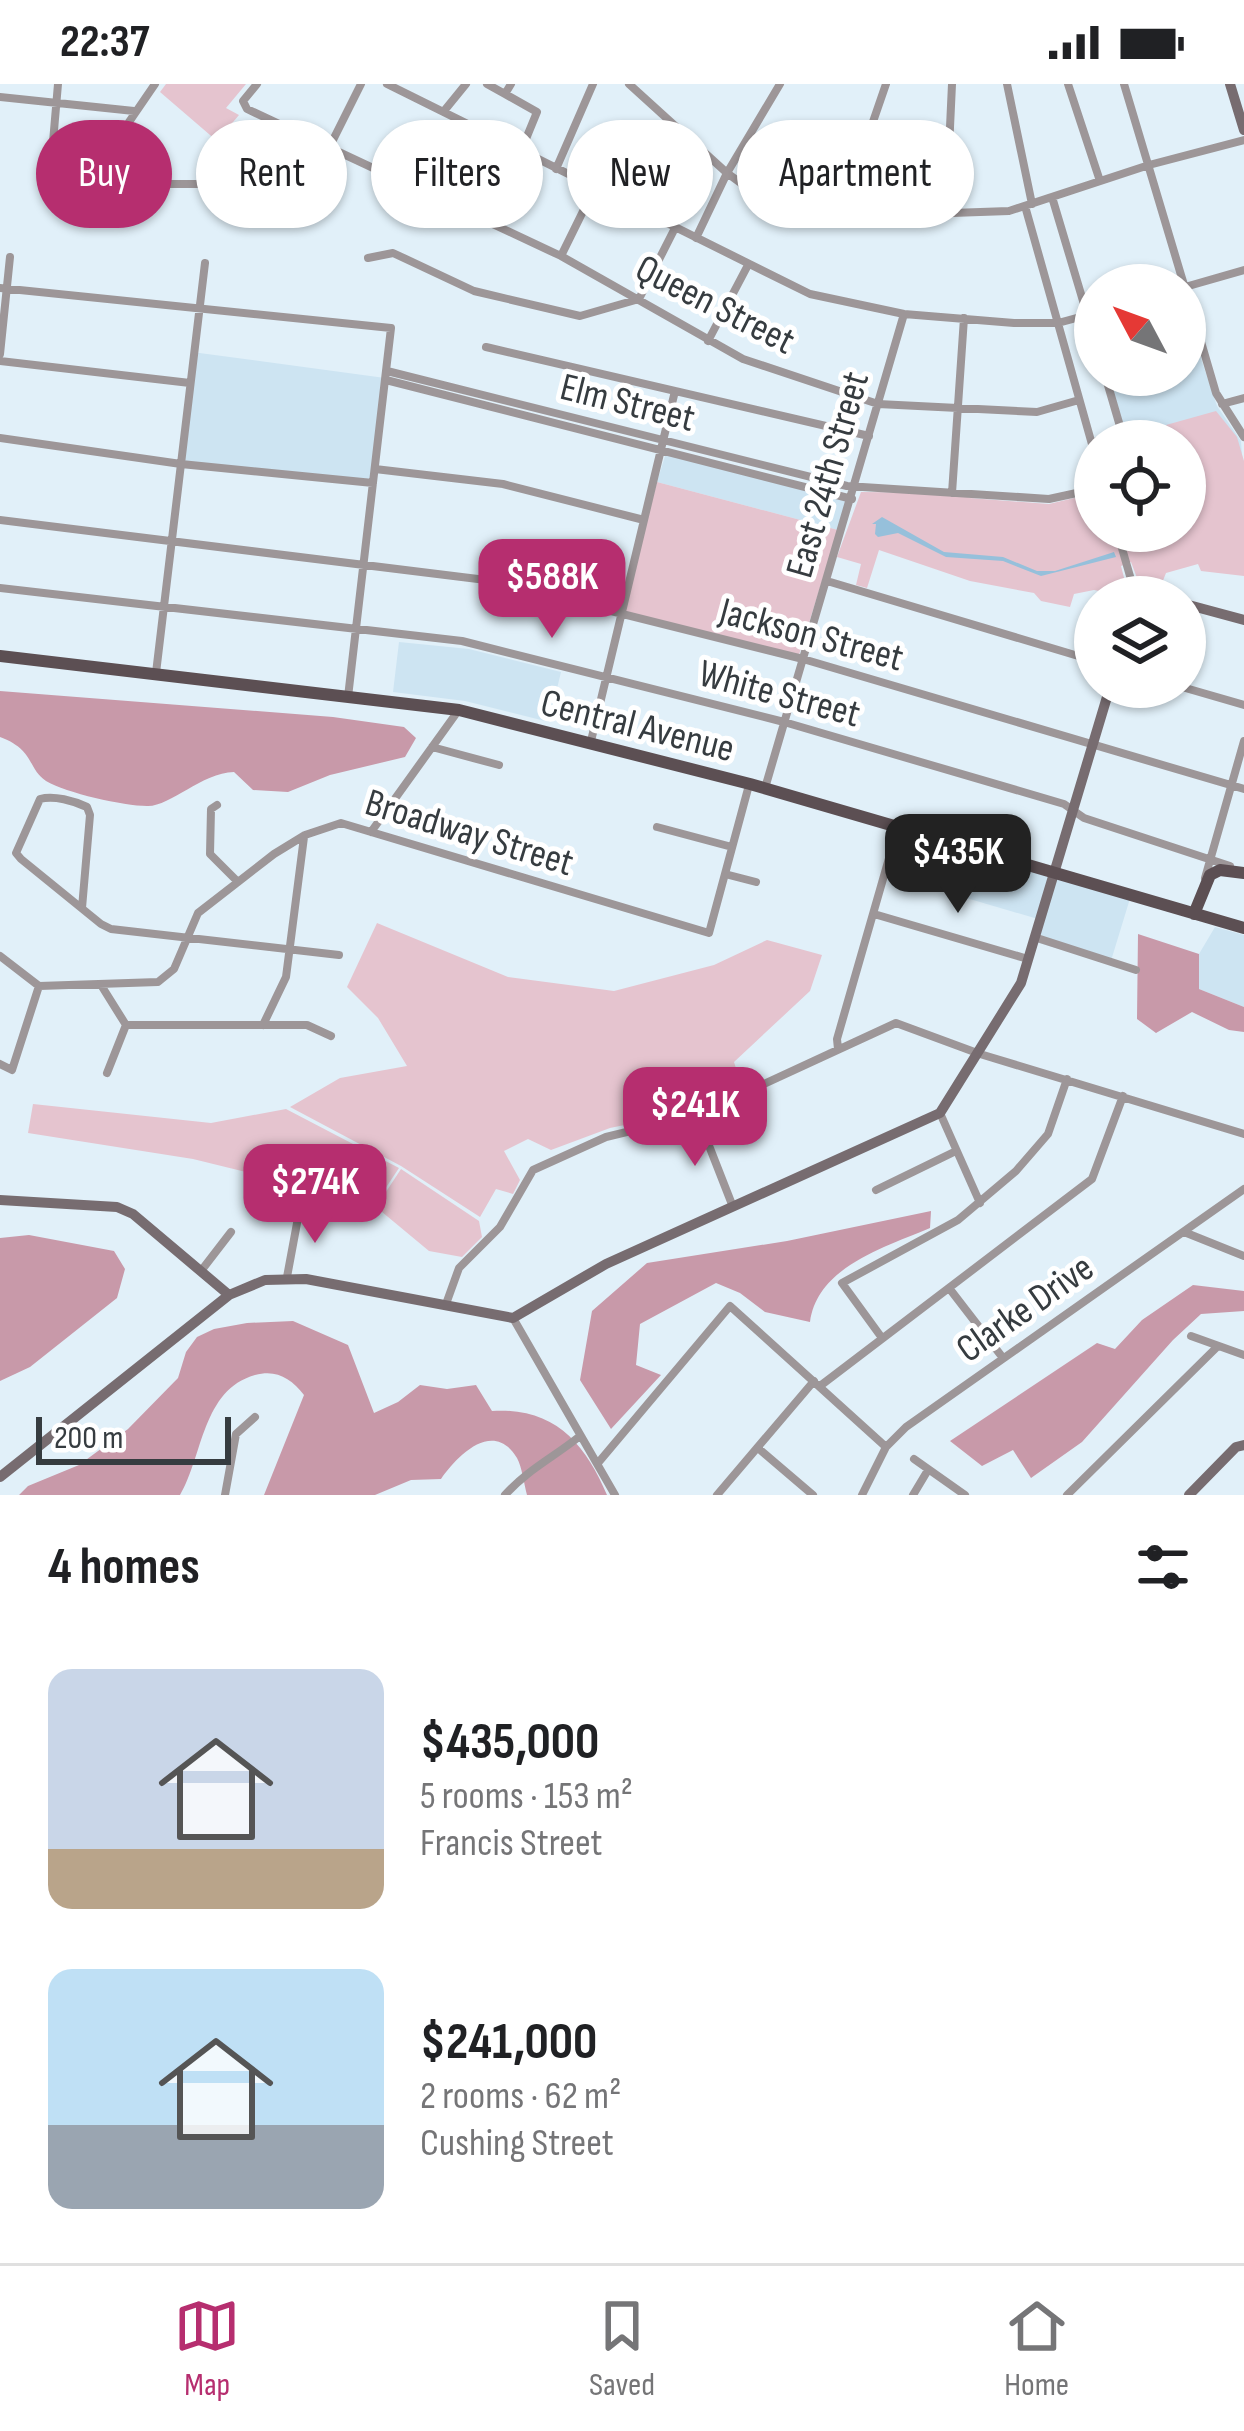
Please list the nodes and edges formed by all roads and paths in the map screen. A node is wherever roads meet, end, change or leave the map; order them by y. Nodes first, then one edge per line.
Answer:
1 (58, 84) edge
2 (155, 84) edge
3 (257, 84) edge
4 (361, 84) edge
5 (387, 84) edge
6 (466, 84) edge
7 (487, 84) edge
8 (511, 84) edge
9 (593, 84) edge
10 (780, 84) edge
11 (886, 84) edge
12 (952, 84) edge
13 (1006, 84) edge
14 (1068, 84) edge
15 (1124, 84) edge
16 (1230, 84) edge
17 (634, 86) edge
18 (505, 94) junction
19 (0, 97) edge
20 (57, 101) junction
21 (134, 111) junction
22 (444, 111) junction
23 (55, 120) edge
24 (130, 120) edge
25 (269, 120) edge
26 (344, 120) edge
27 (461, 120) edge
28 (533, 120) edge
29 (874, 120) edge
30 (950, 120) edge
31 (1244, 130) edge
32 (1244, 140) edge
33 (543, 162) edge
34 (1149, 165) junction
35 (556, 169) junction
36 (728, 173) junction
37 (567, 175) edge
38 (737, 180) edge
39 (1100, 181) junction
40 (1052, 197) junction
41 (1029, 205) junction
42 (974, 213) edge
43 (495, 228) edge
44 (574, 228) edge
45 (675, 228) joint
46 (696, 238) junction
47 (560, 256) junction
48 (10, 257) dead end
49 (368, 258) dead end
50 (205, 263) dead end
51 (1074, 264) edge
52 (1178, 264) edge
53 (748, 265) junction
54 (1244, 270) edge
55 (1206, 280) edge
56 (3, 288) edge
57 (639, 299) junction
58 (200, 311) junction
59 (904, 314) junction
60 (964, 318) junction
61 (1074, 319) edge
62 (1058, 323) junction
63 (708, 340) junction
64 (486, 347) dead end
65 (1206, 353) edge
66 (0, 358) edge
67 (387, 375) junction
68 (190, 383) junction
69 (675, 391) junction
70 (1244, 398) edge
71 (1079, 400) junction
72 (878, 404) junction
73 (1222, 404) junction
74 (958, 408) junction
75 (1086, 420) edge
76 (869, 436) junction
77 (1244, 437) edge
78 (0, 438) edge
79 (661, 445) junction
80 (182, 464) junction
81 (375, 469) junction
82 (373, 483) junction
83 (855, 487) junction
84 (952, 493) junction
85 (1074, 494) edge
86 (852, 499) junction
87 (0, 520) edge
88 (644, 520) junction
89 (172, 544) junction
90 (365, 566) junction
91 (826, 581) junction
92 (0, 588) edge
93 (165, 608) junction
94 (1206, 610) edge
95 (623, 614) junction
96 (1244, 620) edge
97 (357, 631) junction
98 (1074, 655) edge
99 (0, 656) edge
100 (803, 659) junction
101 (156, 674) junction
102 (607, 677) junction
103 (1206, 694) edge
104 (347, 697) junction
105 (1244, 705) edge
106 (1104, 708) edge
107 (459, 710) junction
108 (784, 722) junction
109 (591, 741) junction
110 (1244, 742) edge
111 (1093, 744) junction
112 (432, 747) junction
113 (499, 765) dead end
114 (757, 786) junction
115 (1232, 786) junction
116 (1244, 789) edge
117 (217, 805) dead end
118 (1073, 810) junction
119 (657, 827) dead end
120 (898, 827) junction
121 (371, 832) junction
122 (305, 835) junction
123 (732, 847) junction
124 (1210, 860) junction
125 (1240, 872) edge
126 (1056, 873) junction
127 (725, 874) junction
128 (238, 882) junction
129 (756, 882) dead end
130 (1205, 882) junction
131 (82, 908) junction
132 (874, 914) junction
133 (1194, 914) junction
134 (1244, 928) edge
135 (710, 933) joint
136 (186, 936) junction
137 (1037, 938) junction
138 (291, 947) junction
139 (339, 955) dead end
140 (0, 956) edge
141 (1029, 959) junction
142 (1136, 970) dead end
143 (39, 986) junction
144 (101, 986) junction
145 (126, 1024) junction
146 (262, 1026) junction
147 (331, 1036) dead end
148 (838, 1049) junction
149 (980, 1054) junction
150 (0, 1064) edge
151 (107, 1073) dead end
152 (1067, 1079) junction
153 (1124, 1096) junction
154 (940, 1113) junction
155 (697, 1115) junction
156 (1244, 1134) edge
157 (956, 1151) junction
158 (1244, 1189) edge
159 (875, 1190) dead end
160 (0, 1200) edge
161 (980, 1202) junction
162 (300, 1207) dead end
163 (734, 1207) junction
164 (231, 1232) dead end
165 (1183, 1232) junction
166 (1244, 1256) edge
167 (202, 1271) junction
168 (286, 1277) junction
169 (949, 1288) junction
170 (229, 1295) junction
171 (446, 1304) junction
172 (513, 1318) junction
173 (1191, 1336) dead end
174 (882, 1338) junction
175 (1218, 1346) junction
176 (1244, 1355) edge
177 (1003, 1358) junction
178 (817, 1384) junction
179 (255, 1417) dead end
180 (580, 1436) junction
181 (1244, 1445) edge
182 (758, 1448) junction
183 (886, 1448) junction
184 (914, 1460) dead end
185 (598, 1462) junction
186 (928, 1470) junction
187 (0, 1477) edge
188 (225, 1495) edge
189 (505, 1495) edge
190 (615, 1495) edge
191 (717, 1495) edge
192 (813, 1495) edge
193 (862, 1495) edge
194 (914, 1495) edge
195 (965, 1495) edge
196 (1067, 1495) edge
197 (1189, 1495) edge

1 - 20 street
2 - 21 street
3 - 25 street, Queen Street
4 - 26 street
5 - 22 street
6 - 22 street
7 - 18 street
8 - 18 street
9 - 35 street
10 - 36 street
11 - 29 street
12 - 30 street
13 - 41 street
14 - 39 street
15 - 34 street
16 - 31 main road
17 - 36 street
18 - 28 street
19 - 20 street
20 - 21 street
20 - 23 street
21 - 24 street
22 - 27 street
32 - 34 street
33 - 35 street
34 - 39 street
34 - 52 street
35 - 37 street
36 - 38 street
36 - 46 street
39 - 40 street
40 - 41 street
40 - 51 street
41 - 42 street
41 - 62 street
43 - 47 street, Queen Street
44 - 47 street
45 - 46 street
45 - 57 street
46 - 53 street
47 - 57 street, Queen Street
48 - 56 street
49 - 57 street
50 - 58 street
53 - 59 street
53 - 63 street
54 - 55 street
56 - 58 street
56 - 66 street
57 - 63 street, Queen Street
58 - 67 street
58 - 68 street
59 - 60 street
59 - 72 street, East 24th Street
60 - 62 street
60 - 74 street
61 - 62 street
62 - 71 street
63 - 72 street, Queen Street
64 - 69 street
65 - 73 street
66 - 68 street
67 - 79 street, Elm Street
67 - 81 street
68 - 80 street
69 - 76 street
69 - 79 street
70 - 73 street
71 - 74 street, Queen Street
71 - 75 street
72 - 74 street, Queen Street
72 - 76 street, East 24th Street
73 - 77 street
74 - 84 street
76 - 83 street, East 24th Street
78 - 80 street
79 - 83 street, Elm Street
79 - 86 street, Elm Street
79 - 88 street
80 - 82 street
80 - 89 street
81 - 82 street
81 - 88 street
82 - 90 street
83 - 84 street, Elm Street
83 - 86 street, East 24th Street
84 - 85 street, Elm Street
86 - 91 street, East 24th Street
87 - 89 street, Jackson Street
88 - 95 street
89 - 90 street, Jackson Street
89 - 93 street
90 - 95 street, Jackson Street
90 - 97 street
91 - 98 street
91 - 100 street, East 24th Street
92 - 93 street, White Street
93 - 97 street, White Street
93 - 101 street
94 - 96 main road
95 - 100 street, Jackson Street
95 - 102 street
97 - 102 street, White Street
97 - 104 street
99 - 101 main road, Central Avenue
100 - 108 street, East 24th Street
100 - 111 street, Jackson Street
101 - 104 main road, Central Avenue
102 - 108 street, White Street
102 - 109 street
103 - 105 street
104 - 107 main road, Central Avenue
106 - 111 main road
107 - 109 main road, Central Avenue
107 - 112 street
108 - 114 street, East 24th Street
108 - 118 street, White Street
109 - 114 main road, Central Avenue
110 - 115 street
111 - 115 street, Jackson Street
111 - 118 main road
112 - 113 street
112 - 121 street
114 - 120 main road, Central Avenue
114 - 123 street, East 24th Street
115 - 116 street, Jackson Street
115 - 124 street
117 - 128 street
118 - 124 street, White Street
118 - 126 main road
119 - 123 street
120 - 126 main road, Central Avenue
120 - 132 street
121 - 122 street, Broadway Street
121 - 135 street, Broadway Street
122 - 128 street, Broadway Street
122 - 138 street
123 - 127 street, East 24th Street
124 - 125 street, White Street
124 - 130 street
125 - 130 main road
126 - 133 main road, Central Avenue
126 - 137 main road
127 - 129 street
127 - 135 street, East 24th Street
128 - 136 street, Broadway Street
130 - 133 main road
131 - 131 street
131 - 136 street
132 - 141 street
132 - 148 street
133 - 134 main road, Central Avenue
136 - 138 street
136 - 144 street, Broadway Street
137 - 141 main road
137 - 142 street
138 - 139 street
138 - 146 street
140 - 143 street
141 - 149 main road
143 - 144 street, Broadway Street
143 - 150 street
144 - 145 street
145 - 146 street
145 - 151 street
146 - 147 street
148 - 149 street
148 - 155 street
149 - 152 street
149 - 154 main road
152 - 153 street
152 - 161 street
153 - 156 street
153 - 169 street
154 - 157 street
154 - 163 main road
155 - 163 street
155 - 171 street
157 - 159 street
157 - 161 street
158 - 165 street, Clarke Drive
160 - 167 main road
161 - 174 street
162 - 168 street
163 - 172 main road
164 - 167 street
165 - 166 street
165 - 177 street, Clarke Drive
167 - 170 main road
168 - 170 main road
168 - 171 main road
169 - 174 street
169 - 177 street
170 - 187 main road
171 - 172 main road
172 - 180 street
173 - 175 street
174 - 178 street
175 - 176 street
175 - 196 street
177 - 183 street, Clarke Drive
178 - 182 street
178 - 183 street
178 - 185 street
179 - 188 street
180 - 185 street
180 - 189 street
181 - 197 main road
182 - 191 street
182 - 192 street
183 - 193 street, Clarke Drive
184 - 186 street
185 - 190 street
186 - 194 street
186 - 195 street

